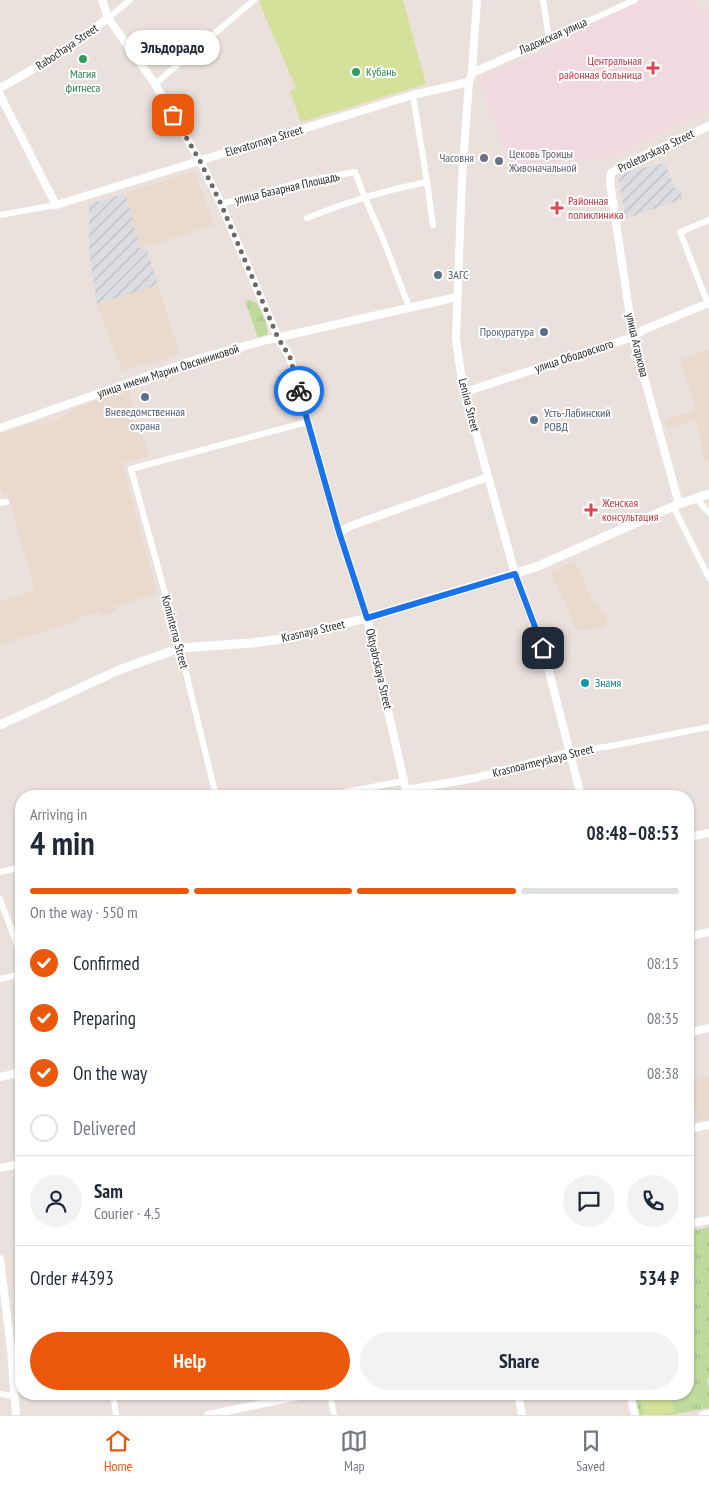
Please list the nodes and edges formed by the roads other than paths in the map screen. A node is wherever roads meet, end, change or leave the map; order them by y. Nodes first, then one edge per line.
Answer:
1 (102, 0) edge
2 (130, 0) edge
3 (254, 0) edge
4 (477, 0) edge
5 (543, 0) edge
6 (635, 0) edge
7 (108, 18) junction
8 (550, 38) junction
9 (472, 72) junction
10 (469, 82) junction
11 (155, 84) junction
12 (0, 88) edge
13 (0, 95) edge
14 (413, 95) junction
15 (709, 126) edge
16 (200, 161) junction
17 (428, 182) junction
18 (610, 182) joint
19 (365, 198) junction
20 (221, 204) junction
21 (56, 205) junction
22 (0, 215) edge
23 (308, 218) dead end
24 (709, 220) edge
25 (433, 224) dead end
26 (457, 297) junction
27 (708, 304) edge
28 (409, 307) junction
29 (633, 337) junction
30 (278, 338) junction
31 (465, 392) junction
32 (307, 422) junction
33 (0, 428) edge
34 (488, 477) junction
35 (709, 494) edge
36 (696, 498) junction
37 (676, 505) junction
38 (709, 513) edge
39 (339, 532) junction
40 (515, 574) junction
41 (709, 578) edge
42 (367, 618) junction
43 (180, 648) junction
44 (0, 725) edge
45 (709, 727) edge
46 (571, 752) junction
47 (404, 781) junction
48 (215, 790) edge
49 (356, 790) edge
50 (406, 790) edge
51 (420, 790) edge
52 (580, 790) edge
53 (709, 833) edge
54 (694, 836) edge
55 (15, 868) edge
56 (0, 872) edge
57 (0, 899) edge
58 (709, 932) edge
59 (694, 936) edge
60 (15, 939) edge
61 (15, 975) edge
62 (0, 979) edge
63 (709, 1028) edge
64 (694, 1032) edge
65 (15, 1073) edge
66 (0, 1076) edge
67 (709, 1125) edge
68 (694, 1129) edge
69 (15, 1165) edge
70 (0, 1168) edge
71 (709, 1220) edge
72 (694, 1223) edge
73 (0, 1264) edge
74 (11, 1349) junction
75 (15, 1349) edge
76 (0, 1394) edge
77 (14, 1396) junction
78 (114, 1400) edge
79 (280, 1400) edge
80 (331, 1400) edge
81 (519, 1400) edge
82 (631, 1400) edge
83 (709, 1414) edge
84 (16, 1415) edge
85 (116, 1415) edge
86 (208, 1415) edge
87 (334, 1415) edge
88 (522, 1415) edge
89 (635, 1415) edge
90 (704, 1415) edge

1 - 7 street, Oktyabrskaya Street
2 - 7 street, Rabochaya Street
3 - 11 street
4 - 9 street, Lenina Street
5 - 8 street
6 - 8 street, Ладожская улица
7 - 11 street, Oktyabrskaya Street
7 - 12 street, Rabochaya Street
8 - 9 street, Ладожская улица
9 - 10 street, Lenina Street
10 - 14 street, Elevatornaya Street
10 - 26 street, Lenina Street
11 - 16 street, Oktyabrskaya Street
13 - 21 street
14 - 16 street, Elevatornaya Street
14 - 17 street
15 - 18 street, Proletarskaya Street
16 - 20 street, Oktyabrskaya Street
16 - 21 street, Elevatornaya Street
17 - 19 street
17 - 25 street
18 - 29 street, улица Агаркова
19 - 20 street, улица Базарная Площадь
19 - 23 street
19 - 28 street, улица Базарная Площадь
20 - 30 street, Oktyabrskaya Street
21 - 22 street, Elevatornaya Street
24 - 27 street
26 - 28 street, улица имени Марии Овсянниковой
26 - 31 street, Lenina Street
27 - 29 street, улица Ободовского
28 - 30 street, улица имени Марии Овсянниковой
29 - 31 street, улица Ободовского
29 - 37 street, улица Агаркова
30 - 32 street, Oktyabrskaya Street
30 - 33 street, улица имени Марии Овсянниковой
31 - 34 street, Lenina Street
32 - 39 street, Oktyabrskaya Street
32 - 43 street, Kominterna Street
34 - 39 street
34 - 40 street, Lenina Street
35 - 36 main road, Krasnaya Street
36 - 37 main road, Krasnaya Street
36 - 38 street
37 - 40 main road, Krasnaya Street
37 - 41 street, улица Агаркова
39 - 42 street, Oktyabrskaya Street
40 - 42 main road, Krasnaya Street
40 - 46 street, Lenina Street
42 - 43 main road, Krasnaya Street
42 - 47 street, Oktyabrskaya Street
43 - 44 main road, Krasnaya Street
43 - 48 street, Kominterna Street
45 - 46 street, Krasnoarmeyskaya Street
46 - 51 street, Krasnoarmeyskaya Street
46 - 52 street, Lenina Street
47 - 49 street
47 - 50 street, Oktyabrskaya Street
53 - 54 street
55 - 56 street
57 - 60 street
58 - 59 street
61 - 62 street
63 - 64 street
65 - 66 street
67 - 68 street
69 - 70 street
71 - 72 street
73 - 74 street
74 - 75 street
74 - 77 street
76 - 77 street
77 - 84 street
78 - 85 street
79 - 86 street
80 - 87 street
81 - 88 street
82 - 89 street
83 - 90 street

